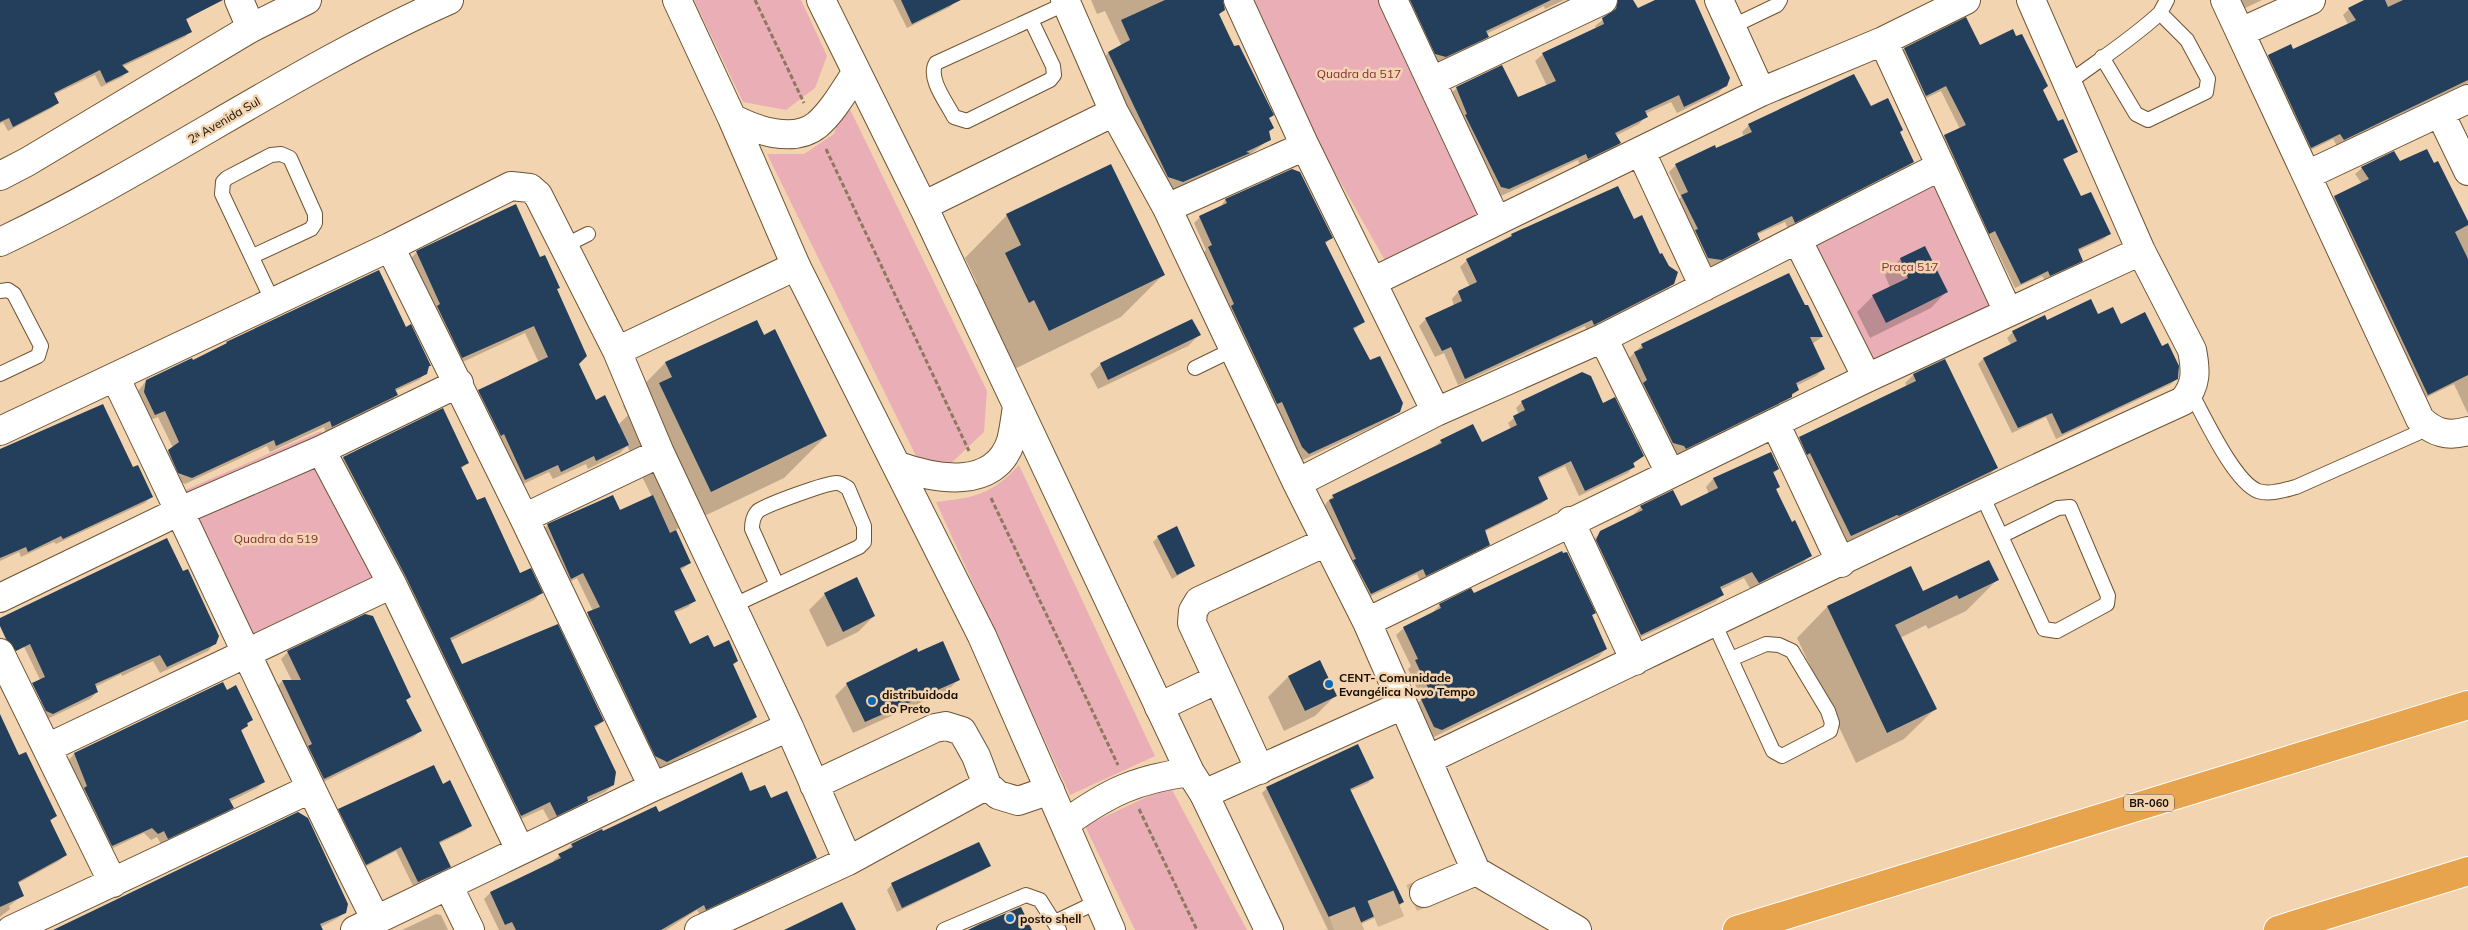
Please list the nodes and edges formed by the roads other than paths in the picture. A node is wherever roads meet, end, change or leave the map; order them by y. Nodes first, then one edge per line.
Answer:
1 (239, 0) edge
2 (307, 0) edge
3 (449, 0) edge
4 (677, 0) edge
5 (821, 0) edge
6 (1393, 0) edge
7 (1602, 0) edge
8 (1719, 0) edge
9 (1780, 0) edge
10 (1966, 0) edge
11 (2031, 0) edge
12 (2167, 0) edge
13 (2225, 0) edge
14 (2311, 0) edge
15 (1066, 2) edge
16 (1243, 2) edge
17 (2160, 13) junction
18 (1030, 20) junction
19 (1731, 27) junction
20 (251, 28) junction
21 (2241, 32) junction
22 (1883, 41) junction
23 (2102, 57) junction
24 (856, 73) junction
25 (1432, 81) junction
26 (2068, 82) junction
27 (1761, 92) junction
28 (2468, 99) edge
29 (1114, 112) junction
30 (2440, 113) junction
31 (732, 118) junction
32 (1305, 146) junction
33 (1641, 152) junction
34 (1941, 166) junction
35 (2468, 171) edge
36 (2307, 175) junction
37 (0, 176) edge
38 (923, 206) junction
39 (1167, 208) junction
40 (1496, 220) junction
41 (588, 234) dead end
42 (1797, 238) junction
43 (0, 242) edge
44 (564, 246) junction
45 (390, 247) junction
46 (2141, 251) junction
47 (253, 256) junction
48 (796, 266) junction
49 (1372, 282) junction
50 (1704, 287) junction
51 (0, 291) edge
52 (273, 302) junction
53 (2008, 312) junction
54 (1603, 338) junction
55 (1234, 349) junction
56 (617, 351) junction
57 (1195, 368) dead end
58 (0, 374) edge
59 (115, 377) junction
60 (1867, 378) junction
61 (458, 383) junction
62 (2191, 392) junction
63 (1017, 407) junction
64 (1436, 412) junction
65 (1775, 423) junction
66 (1, 428) edge
67 (2429, 428) junction
68 (2468, 431) edge
69 (321, 450) junction
70 (660, 453) junction
71 (898, 466) junction
72 (1670, 473) junction
73 (1297, 483) junction
74 (1982, 493) junction
75 (180, 511) junction
76 (524, 518) junction
77 (1570, 521) junction
78 (2001, 536) junction
79 (1326, 542) junction
80 (1841, 563) junction
81 (392, 584) junction
82 (777, 585) junction
83 (0, 598) edge
84 (732, 606) junction
85 (1367, 622) junction
86 (1714, 623) junction
87 (247, 652) junction
88 (0, 653) edge
89 (1731, 659) junction
90 (1635, 661) junction
91 (1218, 679) junction
92 (1403, 705) junction
93 (2468, 705) edge
94 (1159, 707) junction
95 (789, 727) junction
96 (47, 748) junction
97 (1429, 759) junction
98 (1260, 770) junction
99 (1197, 783) junction
100 (814, 785) junction
101 (987, 785) junction
102 (653, 787) junction
103 (310, 789) junction
104 (1050, 790) junction
105 (1066, 823) junction
106 (520, 850) junction
107 (848, 860) junction
108 (1476, 871) junction
109 (2468, 871) edge
110 (113, 884) junction
111 (448, 886) junction
112 (1424, 893) tunnel mouth
113 (1099, 901) junction
114 (45, 923) edge
115 (365, 925) edge
116 (1057, 926) edge
117 (11, 930) edge
118 (470, 930) edge
119 (699, 930) edge
120 (944, 930) edge
121 (1111, 930) edge
122 (1269, 930) edge
123 (1577, 930) edge
124 (1737, 930) edge
125 (2278, 930) edge

1 - 20 street
2 - 20 street
3 - 43 street, 2ᵃ Avenida Sul
4 - 31 street
5 - 24 street
6 - 25 street
7 - 25 street
8 - 19 street
9 - 19 lane
10 - 22 street
11 - 26 street
12 - 17 lane
13 - 21 street
14 - 21 street
15 - 18 lane
15 - 29 street
16 - 32 street
17 - 23 lane
17 - 23 lane
18 - 18 lane
19 - 27 street
20 - 37 street
21 - 36 street
22 - 27 street
22 - 34 street
23 - 26 lane
24 - 31 street
24 - 38 street
25 - 40 street
26 - 46 street
27 - 33 street
28 - 30 street
29 - 38 street
29 - 39 street
30 - 35 street
30 - 36 street
31 - 48 street
32 - 39 street
32 - 49 street
33 - 40 street
33 - 50 street
34 - 42 street
34 - 53 street
36 - 67 street
38 - 63 street
39 - 55 street
40 - 49 street
41 - 44 lane
42 - 50 street
42 - 60 street
44 - 45 street
44 - 56 street
45 - 52 street
45 - 61 street
46 - 53 street
46 - 62 street
47 - 47 lane
47 - 52 lane
48 - 56 street
48 - 71 street
49 - 64 street
50 - 54 street
51 - 58 lane
52 - 59 street
53 - 60 street
54 - 64 street
54 - 72 street
55 - 57 lane
55 - 73 street
56 - 70 street
59 - 66 street
59 - 75 street
60 - 65 street
61 - 69 street
61 - 76 street
62 - 67 lane
62 - 74 street
63 - 71 street
63 - 94 street
64 - 73 street
65 - 72 street
65 - 80 street
67 - 68 street
69 - 75 street
69 - 81 street
70 - 76 street
70 - 84 street
71 - 104 street
72 - 77 street
73 - 79 street
74 - 78 lane
74 - 80 street
75 - 83 street
75 - 87 street
76 - 102 street
77 - 85 street
77 - 90 street
78 - 78 lane
79 - 85 street
79 - 91 street
80 - 86 street
81 - 87 street
81 - 106 street
82 - 82 lane
82 - 84 lane
84 - 95 street
85 - 92 street
86 - 89 lane
86 - 90 street
87 - 96 street
87 - 103 street
88 - 96 street
89 - 89 lane
90 - 97 street
91 - 94 street
91 - 98 street
92 - 97 street
92 - 98 street
93 - 124 highway, BR-060
94 - 99 street
95 - 100 street
95 - 102 street
96 - 110 street
97 - 108 street
98 - 99 street
99 - 105 street
99 - 122 street
100 - 101 street
100 - 107 street
101 - 104 street
101 - 107 street
102 - 106 street
103 - 110 street
103 - 115 street
104 - 105 street
105 - 113 street
106 - 111 street
107 - 119 street
108 - 112 street
108 - 123 street
109 - 125 highway
110 - 114 street
111 - 115 street
111 - 118 street
113 - 116 lane
113 - 121 street
114 - 117 street
116 - 120 lane

